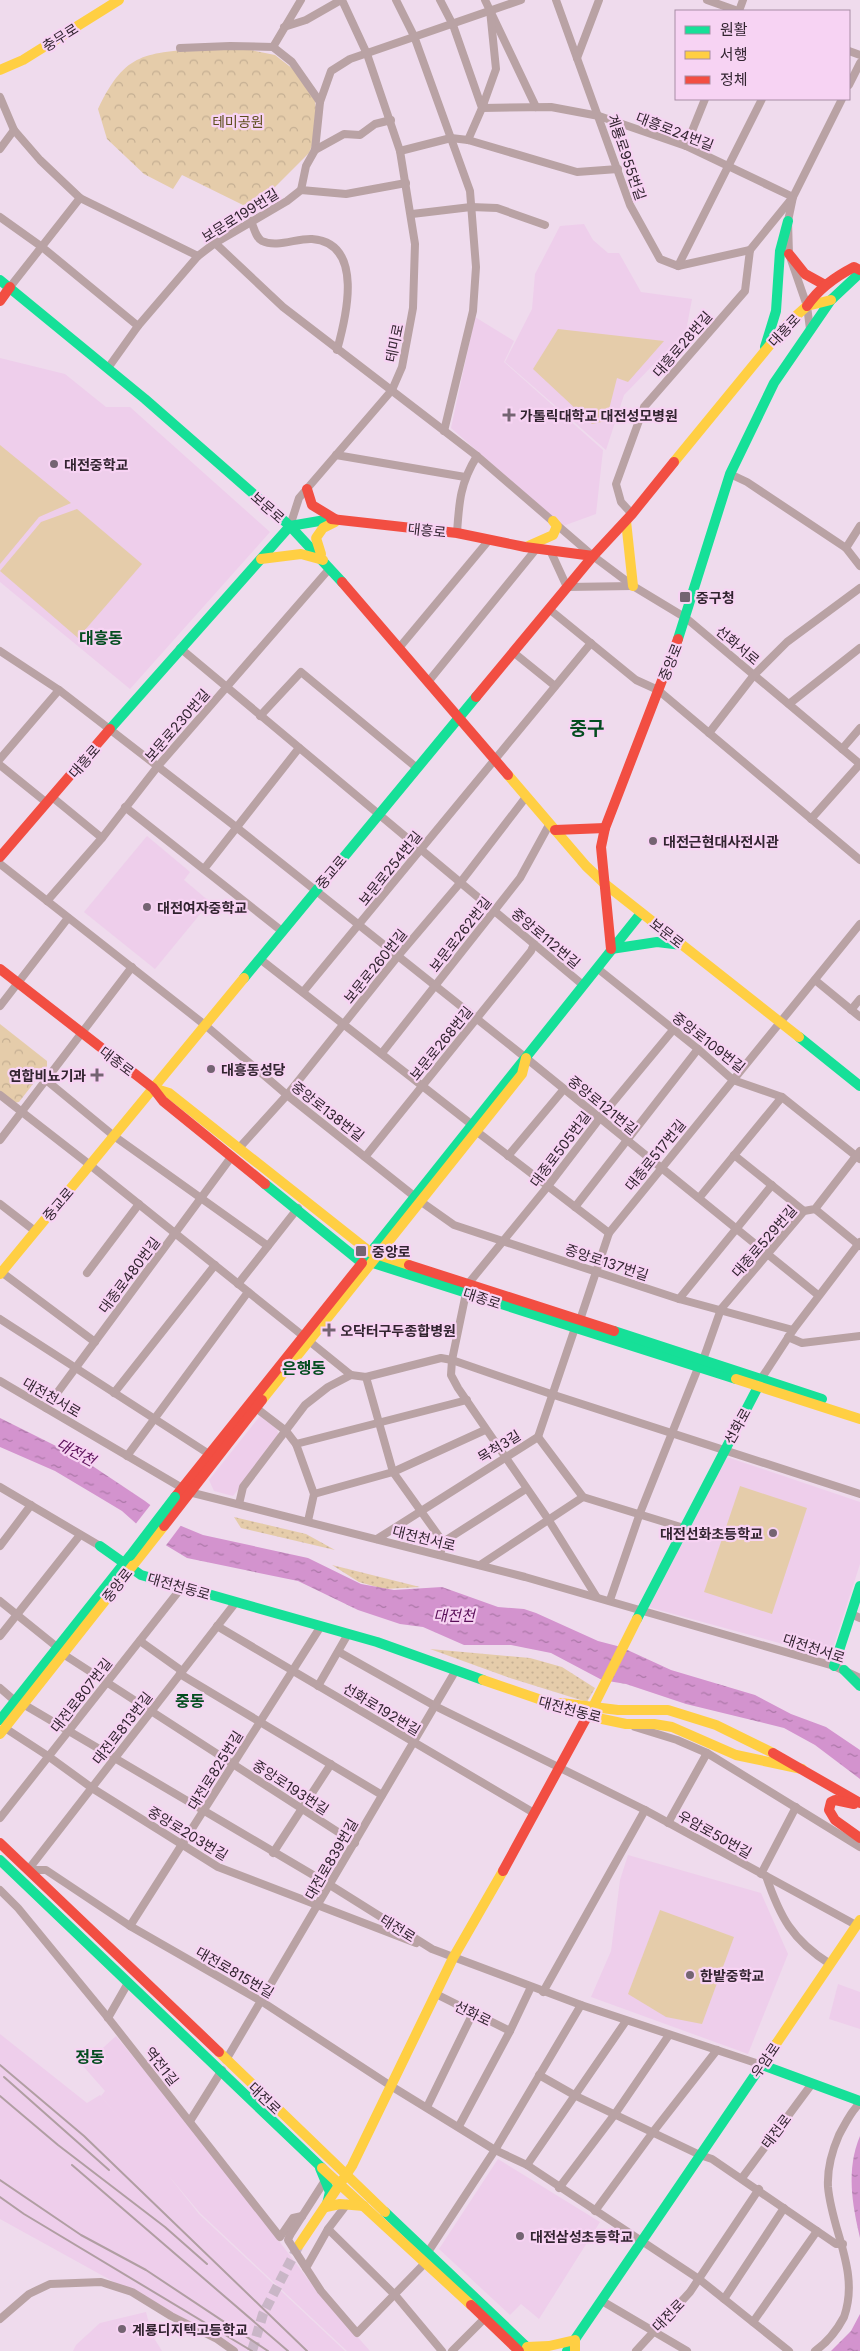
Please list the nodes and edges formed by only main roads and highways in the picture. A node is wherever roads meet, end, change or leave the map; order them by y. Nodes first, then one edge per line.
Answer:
1 (119, 0) edge
2 (0, 70) edge
3 (788, 221) road end
4 (789, 254) road end
5 (860, 272) edge
6 (0, 280) edge
7 (825, 285) junction
8 (10, 288) junction
9 (831, 300) junction
10 (0, 301) edge
11 (807, 306) junction
12 (762, 355) junction
13 (307, 489) road end
14 (629, 517) junction
15 (553, 520) road end
16 (338, 521) junction
17 (290, 526) junction
18 (526, 547) junction
19 (593, 556) junction
20 (261, 559) junction
21 (327, 564) junction
22 (633, 586) road end
23 (459, 718) junction
24 (552, 827) junction
25 (605, 828) junction
26 (0, 857) edge
27 (605, 884) junction
28 (641, 913) junction
29 (682, 945) junction
30 (611, 950) junction
31 (0, 970) edge
32 (860, 1086) edge
33 (153, 1088) junction
34 (374, 1257) junction
35 (361, 1262) junction
36 (0, 1272) edge
37 (306, 1338) junction
38 (760, 1383) junction
39 (860, 1412) edge
40 (860, 1419) edge
41 (182, 1494) junction
42 (100, 1546) road end
43 (130, 1562) junction
44 (860, 1586) edge
45 (856, 1616) edge
46 (834, 1666) road end
47 (844, 1670) road end
48 (860, 1686) edge
49 (539, 1701) junction
50 (590, 1713) junction
51 (2, 1727) edge
52 (802, 1769) junction
53 (860, 1804) edge
54 (860, 1838) edge
55 (0, 1843) edge
56 (0, 1860) edge
57 (858, 1922) edge
58 (762, 2065) junction
59 (860, 2102) edge
60 (318, 2164) junction
61 (344, 2180) junction
62 (364, 2206) junction
63 (326, 2207) junction
64 (299, 2245) tunnel mouth
65 (427, 2257) junction
66 (575, 2346) edge
67 (523, 2350) edge
68 (567, 2351) edge

1 - 2 main road, 충무로
3 - 12 main road
4 - 7 main road
5 - 7 main road
5 - 9 main road, 중앙로
6 - 8 main road, 보문로
7 - 11 main road
8 - 10 main road
8 - 17 main road, 보문로
9 - 11 main road, 대흥로
9 - 25 main road, 중앙로
11 - 12 main road, 대흥로
12 - 14 main road, 대흥로
13 - 16 main road
14 - 19 main road, 대흥로
14 - 22 main road
15 - 18 main road
16 - 17 main road, 대흥로
16 - 18 main road, 대흥로
16 - 21 main road
17 - 20 main road, 대흥로
17 - 21 main road, 보문로
18 - 19 main road, 대흥로
19 - 23 main road, 중교로
20 - 21 main road
20 - 26 main road, 대흥로
21 - 23 main road, 보문로
23 - 24 main road, 보문로
23 - 33 main road, 중교로
24 - 25 main road
24 - 27 main road, 보문로
25 - 27 main road, 중앙로
27 - 28 main road, 보문로
27 - 30 main road, 중앙로
28 - 29 main road, 보문로
28 - 30 main road
29 - 30 main road
29 - 32 main road, 보문로
30 - 34 main road, 중앙로
31 - 33 main road, 대종로
33 - 34 main road, 대종로
33 - 35 main road, 대종로
33 - 36 main road, 중교로
34 - 35 main road, 중앙로
34 - 37 main road, 중앙로
34 - 38 main road, 대종로
35 - 37 main road, 중앙로
37 - 41 main road, 중앙로
37 - 41 main road, 중앙로
38 - 39 main road, 대종로
38 - 40 main road, 대종로
38 - 50 main road, 선화로, bridge
41 - 43 main road, 중앙로, bridge
42 - 43 main road, 대전천동로
43 - 49 main road, 대전천동로
43 - 51 main road, 중앙로
44 - 45 main road
45 - 46 main road
47 - 48 main road
49 - 50 main road, 대전천동로
49 - 52 main road
50 - 52 main road, 대전천동로
50 - 61 main road, 선화로
52 - 53 main road
53 - 54 main road
55 - 61 main road, 대전로
56 - 60 main road, 대전로
57 - 58 main road, 우암로
58 - 59 main road, 태전로
58 - 66 main road, 우암로
60 - 61 main road, 대전로
60 - 63 main road
61 - 62 main road, 대전로
61 - 63 main road, 선화로
61 - 65 main road, 대전로
62 - 63 main road
62 - 65 main road, 대전로
63 - 64 main road, 선화로
65 - 67 main road, 대전로
65 - 67 main road, 대전로
66 - 67 main road
66 - 68 main road, 우암로

